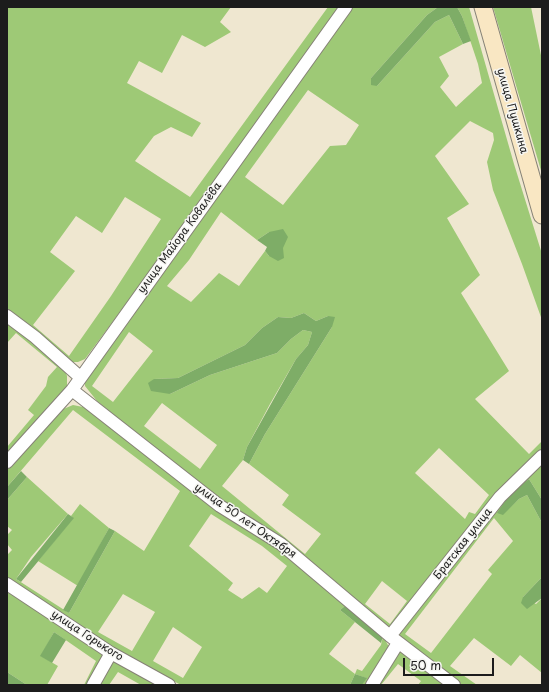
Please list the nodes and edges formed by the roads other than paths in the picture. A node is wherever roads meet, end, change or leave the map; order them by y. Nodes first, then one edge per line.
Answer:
1 (346, 7) edge
2 (483, 7) edge
3 (542, 215) edge
4 (7, 316) edge
5 (80, 377) junction
6 (72, 390) junction
7 (542, 456) edge
8 (7, 462) edge
9 (7, 584) edge
10 (394, 639) junction
11 (111, 653) junction
12 (93, 685) edge
13 (170, 685) edge
14 (372, 685) edge
15 (454, 685) edge

1 - 5 street, улица Майора Ковалёва
2 - 3 main road, улица Пушкина
4 - 5 street
5 - 6 street, улица Майора Ковалёва
6 - 8 street, улица Майора Ковалёва
6 - 10 street, улица 50 лет Октября
7 - 10 street, Братская улица
9 - 11 street, улица Горького
10 - 14 street, Братская улица
10 - 15 street, улица 50 лет Октября
11 - 12 street
11 - 13 street, улица Горького

